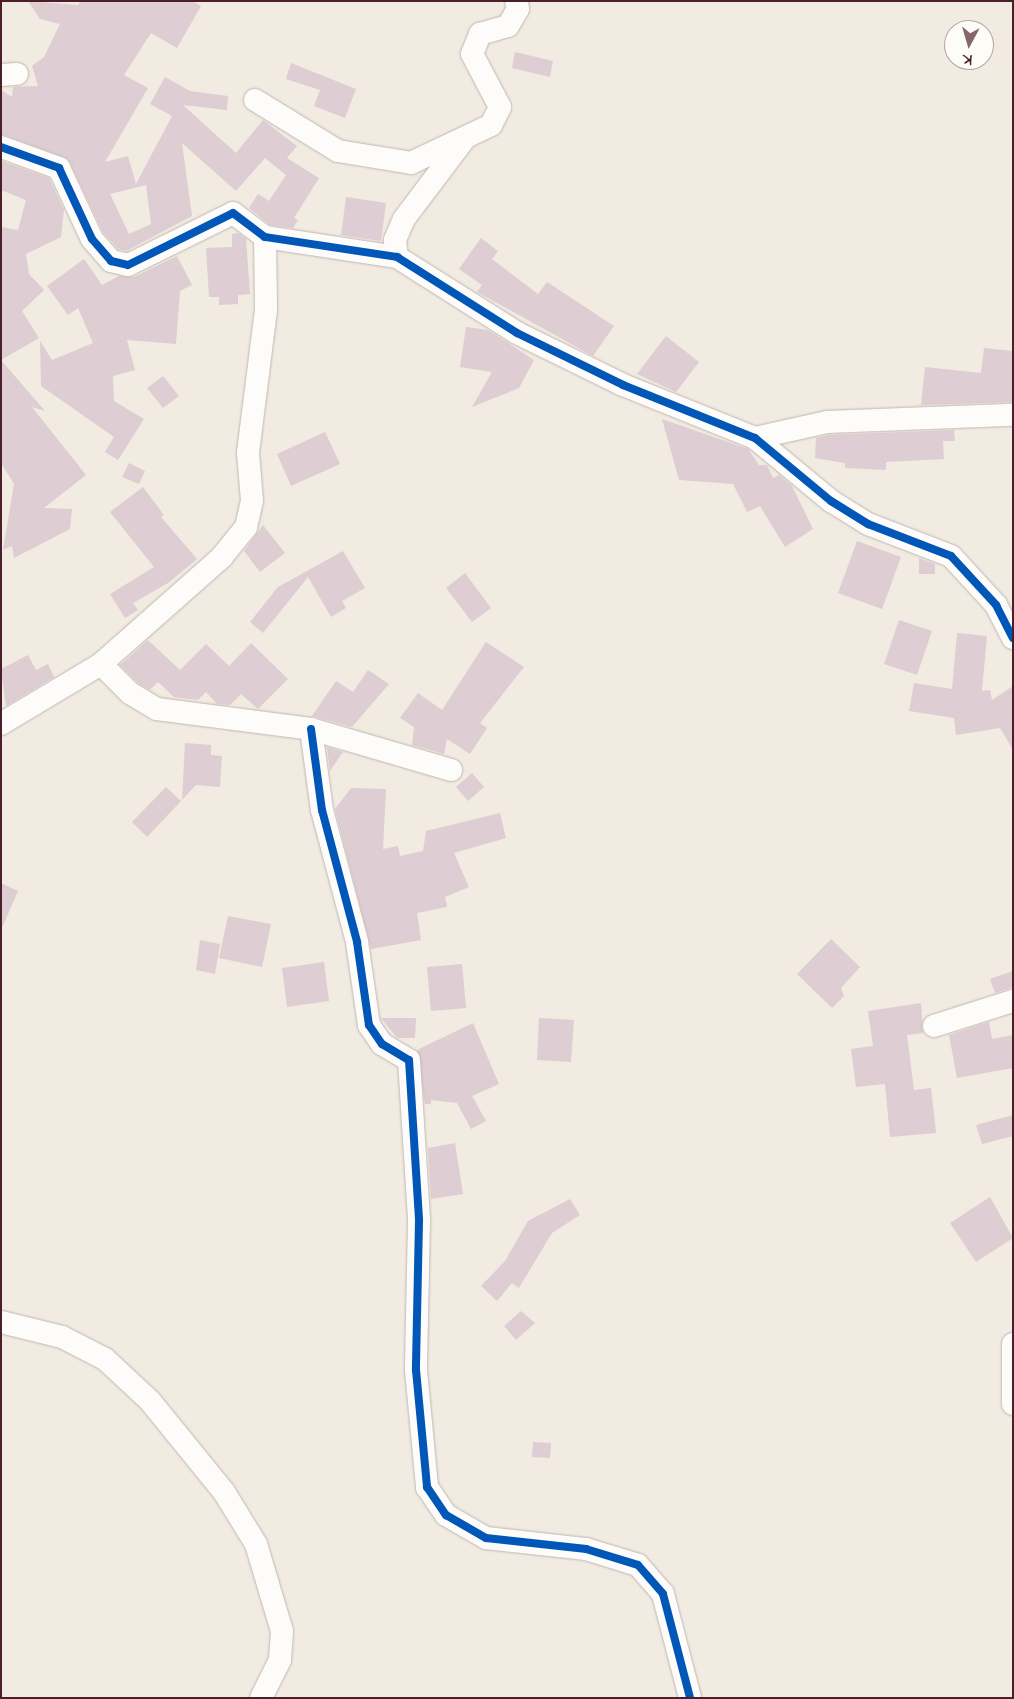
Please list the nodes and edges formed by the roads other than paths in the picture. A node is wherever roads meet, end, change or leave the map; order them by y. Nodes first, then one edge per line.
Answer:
1 (516, 1) edge
2 (254, 100) dead end
3 (466, 137) junction
4 (1, 147) edge
5 (265, 236) junction
6 (397, 257) junction
7 (1013, 415) edge
8 (755, 438) junction
9 (1013, 638) edge
10 (101, 664) junction
11 (1, 724) edge
12 (311, 730) junction
13 (452, 770) dead end
14 (1013, 1001) edge
15 (934, 1026) dead end
16 (1, 1322) edge
17 (1013, 1344) edge
18 (1013, 1404) edge
19 (260, 1698) edge
20 (690, 1698) edge

1 - 3 street
2 - 3 street
3 - 6 street
4 - 5 street
5 - 6 street
5 - 10 street
6 - 8 street
7 - 8 street
8 - 9 street
10 - 11 street
10 - 12 street
12 - 13 street
12 - 20 street
14 - 15 street
16 - 19 street
17 - 18 street

